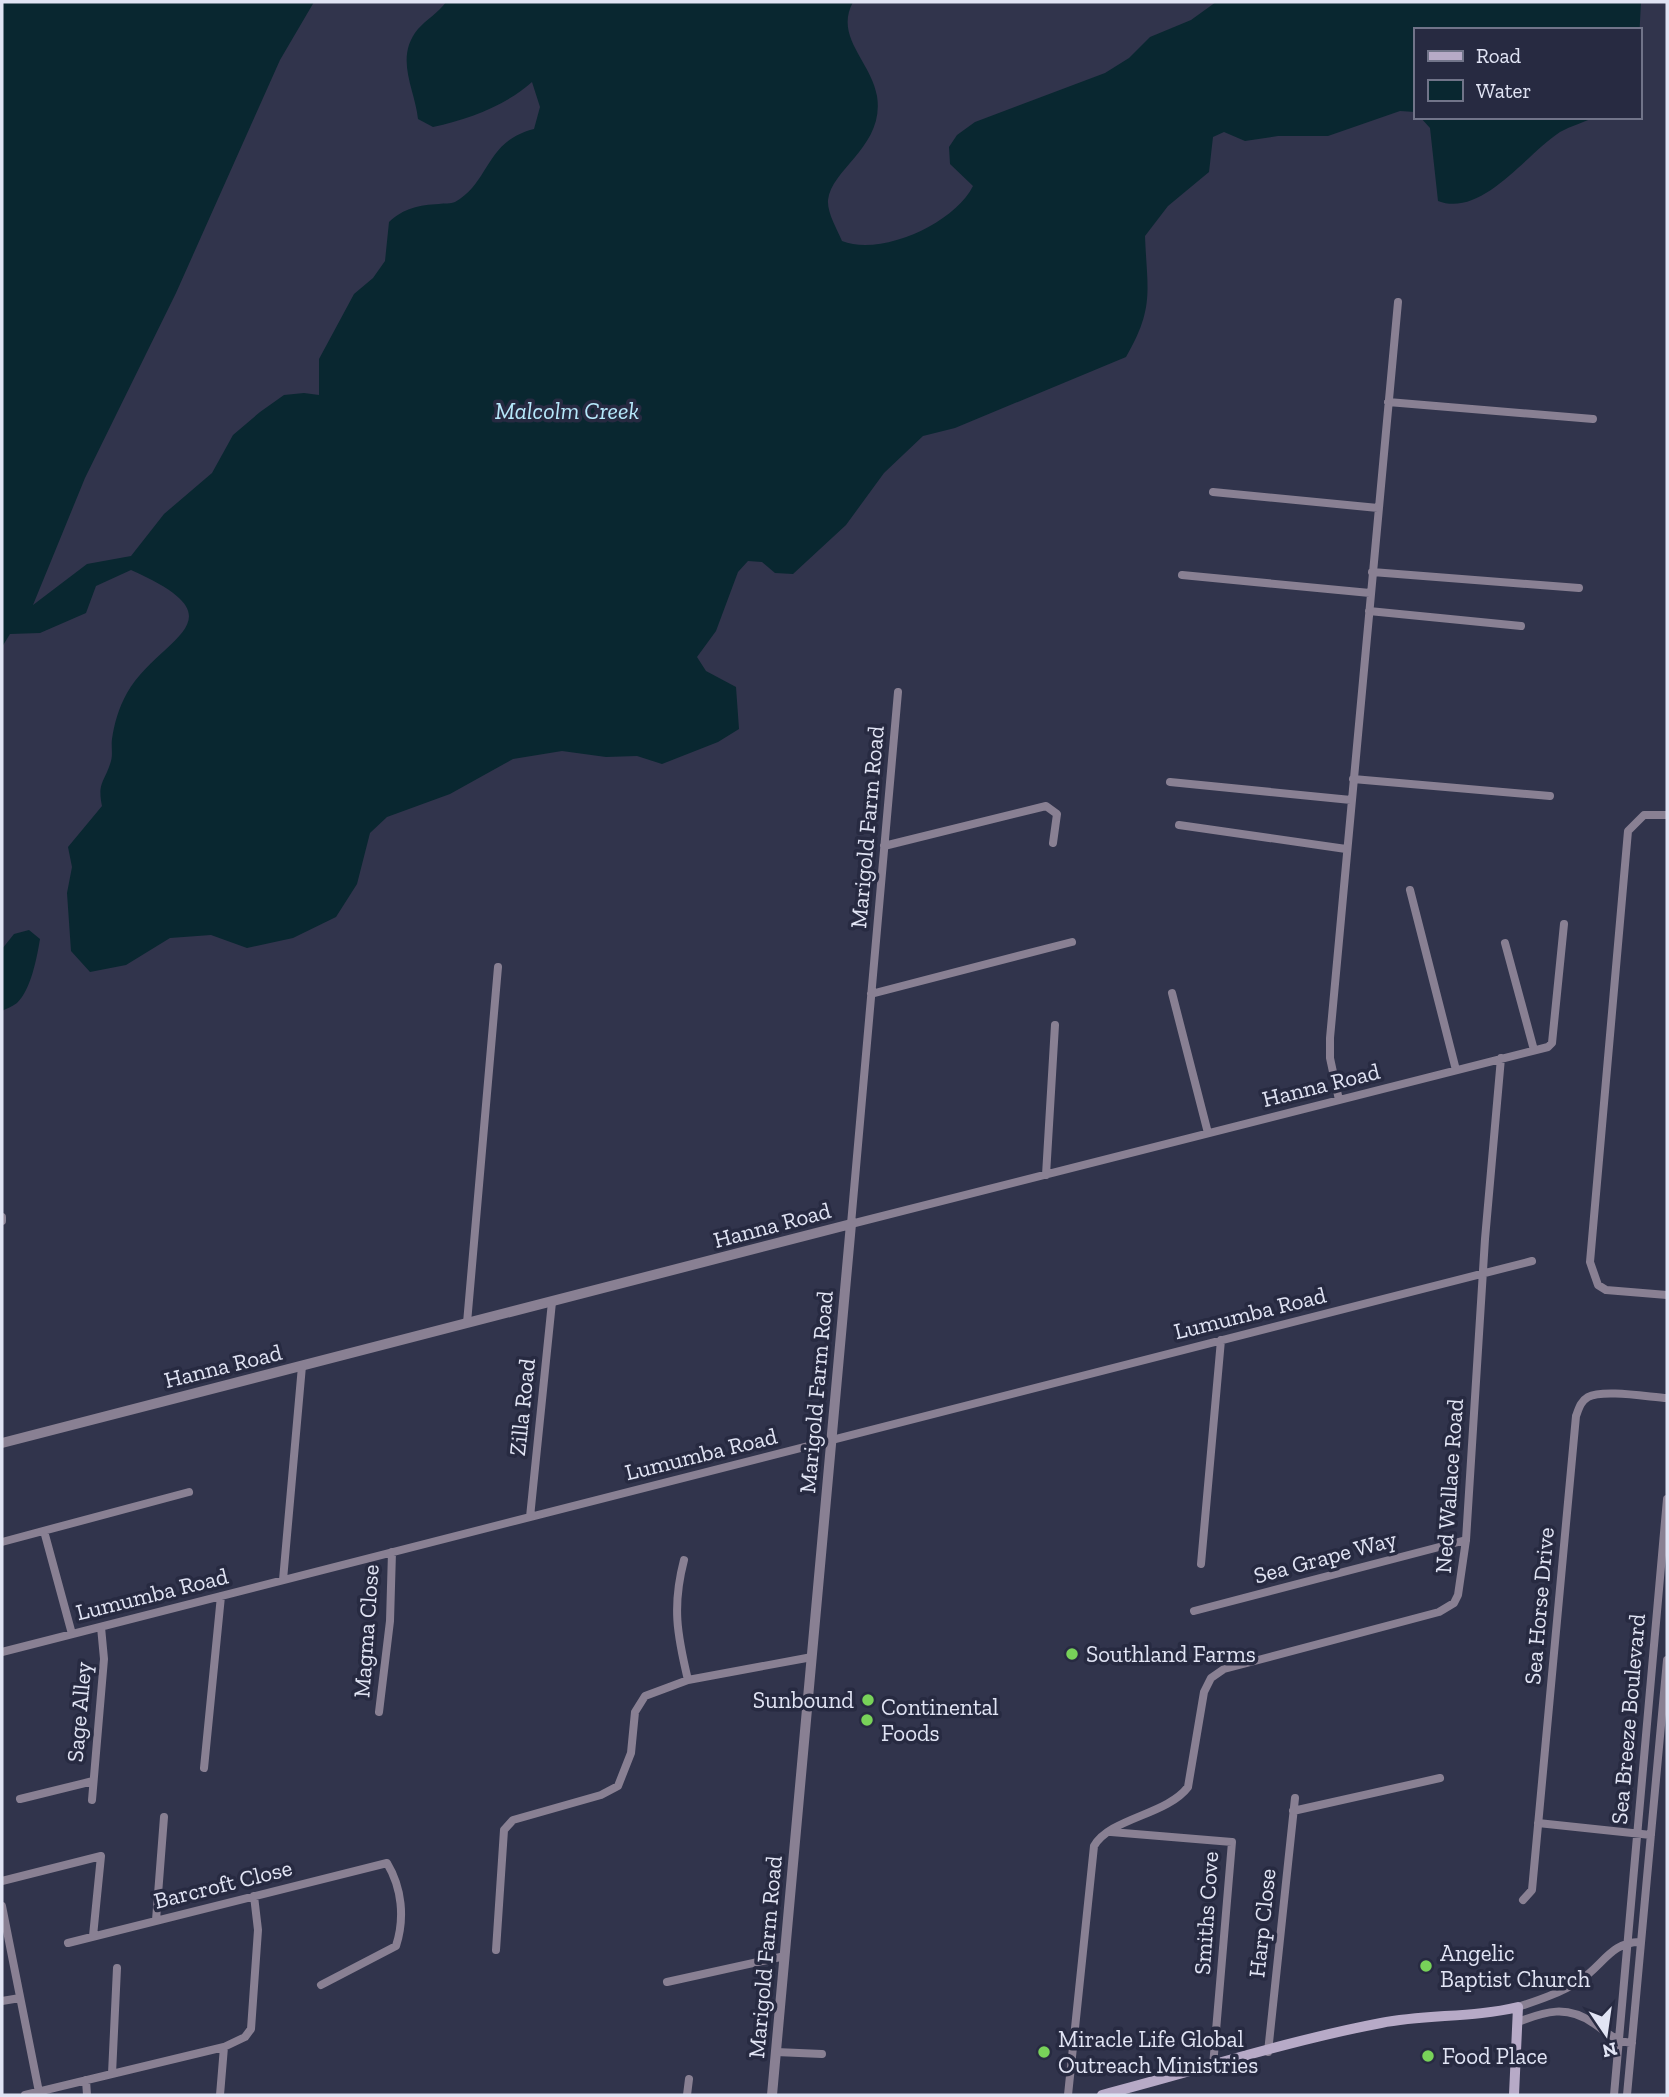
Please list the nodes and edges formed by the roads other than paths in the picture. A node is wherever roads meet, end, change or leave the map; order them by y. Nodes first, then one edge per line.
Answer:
1 (1398, 302) dead end
2 (1388, 402) junction
3 (1593, 419) dead end
4 (1213, 492) dead end
5 (1378, 508) junction
6 (1372, 572) junction
7 (1182, 575) dead end
8 (1580, 588) dead end
9 (1370, 593) junction
10 (1368, 611) junction
11 (1521, 626) dead end
12 (898, 692) dead end
13 (1353, 779) junction
14 (1170, 782) dead end
15 (1550, 796) dead end
16 (1350, 800) junction
17 (1667, 815) edge
18 (1179, 825) dead end
19 (1053, 843) dead end
20 (884, 846) junction
21 (1346, 849) junction
22 (1410, 890) dead end
23 (1564, 924) dead end
24 (1072, 942) dead end
25 (1504, 943) dead end
26 (498, 967) dead end
27 (1172, 993) dead end
28 (871, 994) junction
29 (1055, 1025) dead end
30 (1534, 1050) junction
31 (1501, 1058) junction
32 (1456, 1070) junction
33 (1339, 1100) junction
34 (1208, 1133) junction
35 (1046, 1175) junction
36 (850, 1224) junction
37 (1532, 1261) dead end
38 (1483, 1273) junction
39 (1667, 1295) edge
40 (552, 1302) junction
41 (467, 1323) junction
42 (1221, 1340) junction
43 (302, 1366) junction
44 (1667, 1398) edge
45 (831, 1440) junction
46 (2, 1443) edge
47 (189, 1492) dead end
48 (1667, 1500) edge
49 (530, 1517) junction
50 (44, 1531) junction
51 (1466, 1539) junction
52 (2, 1542) edge
53 (392, 1552) junction
54 (684, 1560) dead end
55 (1201, 1564) dead end
56 (283, 1580) junction
57 (221, 1596) junction
58 (1194, 1611) dead end
59 (101, 1627) junction
60 (72, 1634) junction
61 (2, 1652) edge
62 (812, 1657) junction
63 (1667, 1660) edge
64 (688, 1680) junction
65 (379, 1712) dead end
66 (204, 1768) dead end
67 (1440, 1777) dead end
68 (93, 1781) junction
69 (1295, 1798) dead end
70 (20, 1799) dead end
71 (92, 1800) dead end
72 (1293, 1811) junction
73 (164, 1817) dead end
74 (1538, 1823) junction
75 (1110, 1832) junction
76 (1638, 1833) junction
77 (1651, 1835) junction
78 (2, 1881) edge
79 (254, 1896) junction
80 (1523, 1900) dead end
81 (2, 1906) edge
82 (156, 1920) junction
83 (93, 1936) junction
84 (1628, 1942) junction
85 (1641, 1942) junction
86 (68, 1943) dead end
87 (496, 1950) dead end
88 (785, 1956) junction
89 (117, 1968) dead end
90 (667, 1982) dead end
91 (321, 1985) dead end
92 (1554, 1994) junction
93 (20, 1998) junction
94 (2, 2001) edge
95 (1518, 2007) junction
96 (1556, 2010) junction
97 (1518, 2022) junction
98 (1619, 2041) junction
99 (1632, 2043) junction
100 (225, 2047) junction
101 (776, 2052) junction
102 (1268, 2052) junction
103 (822, 2054) dead end
104 (1213, 2066) junction
105 (112, 2074) junction
106 (689, 2079) dead end
107 (86, 2080) junction
108 (39, 2092) junction
109 (51, 2092) edge
110 (25, 2095) edge
111 (87, 2095) edge
112 (220, 2095) edge
113 (687, 2095) edge
114 (772, 2095) edge
115 (1068, 2095) edge
116 (1102, 2095) edge
117 (1514, 2095) edge
118 (1614, 2095) edge
119 (1627, 2095) edge

1 - 2 street
2 - 3 street
2 - 5 street
4 - 5 street
5 - 6 street
6 - 8 street
6 - 9 street
7 - 9 street
9 - 10 street
10 - 11 street
10 - 13 street
12 - 20 street, Marigold Farm Road
13 - 15 street
13 - 16 street
14 - 16 street
16 - 21 street
17 - 39 street
18 - 21 street
19 - 20 street
20 - 28 street, Marigold Farm Road
21 - 33 street
22 - 32 street
23 - 30 street, Hanna Road
24 - 28 street
25 - 30 street
26 - 41 street
27 - 34 street
28 - 36 street, Marigold Farm Road
29 - 35 street
30 - 31 street, Hanna Road
31 - 32 street, Hanna Road
31 - 38 street, Ned Wallace Road
32 - 33 street, Hanna Road
33 - 34 street, Hanna Road
34 - 35 street, Hanna Road
35 - 36 street, Hanna Road
36 - 40 street, Hanna Road
36 - 45 street, Marigold Farm Road
37 - 38 street, Lumumba Road
38 - 42 street, Lumumba Road
38 - 51 street, Ned Wallace Road
40 - 41 street, Hanna Road
40 - 49 street, Zilla Road
41 - 43 street, Hanna Road
42 - 45 street, Lumumba Road
42 - 55 street
43 - 46 street, Hanna Road
43 - 56 street
44 - 74 street, Sea Horse Drive
45 - 49 street, Lumumba Road
45 - 62 street, Marigold Farm Road
47 - 50 street
48 - 76 street, Sea Breeze Boulevard
49 - 53 street, Lumumba Road
50 - 52 street
50 - 60 street
51 - 58 street, Sea Grape Way
51 - 75 street, Ned Wallace Road
53 - 56 street, Lumumba Road
53 - 65 street, Magma Close
54 - 64 street
56 - 57 street, Lumumba Road
57 - 59 street, Lumumba Road
57 - 66 street
59 - 60 street, Lumumba Road
59 - 68 street, Sage Alley
60 - 61 street, Lumumba Road
62 - 64 street
62 - 88 street, Marigold Farm Road
63 - 77 street, Sea Breeze Boulevard
64 - 87 street
67 - 72 street
68 - 70 street
68 - 71 street, Sage Alley
69 - 72 street, Harp Close
72 - 102 street, Harp Close
73 - 82 street
74 - 76 street
74 - 80 street, Sea Horse Drive
75 - 104 street, Smiths Cove
75 - 115 street, Ned Wallace Road
76 - 77 street
76 - 84 street, Sea Breeze Boulevard
77 - 85 street, Sea Breeze Boulevard
78 - 83 street
79 - 82 street, Barcroft Close
79 - 91 street, Barcroft Close
79 - 100 street
81 - 93 street
82 - 83 street, Barcroft Close
83 - 86 street, Barcroft Close
84 - 85 street
84 - 92 street
84 - 98 street, Sea Breeze Boulevard
85 - 99 street, Sea Breeze Boulevard
88 - 90 street
88 - 101 street, Marigold Farm Road
89 - 105 street
92 - 95 street
92 - 96 street
93 - 94 street
93 - 108 street
95 - 97 main road
95 - 102 main road
96 - 97 street
96 - 98 street
97 - 117 main road
98 - 99 street
98 - 118 street, Sea Breeze Boulevard
99 - 119 street, Sea Breeze Boulevard
100 - 105 street
100 - 112 street
101 - 103 street
101 - 114 street, Marigold Farm Road
102 - 104 main road
104 - 116 main road
105 - 107 street
106 - 113 street
107 - 109 street
107 - 111 street
108 - 109 street
108 - 110 street

